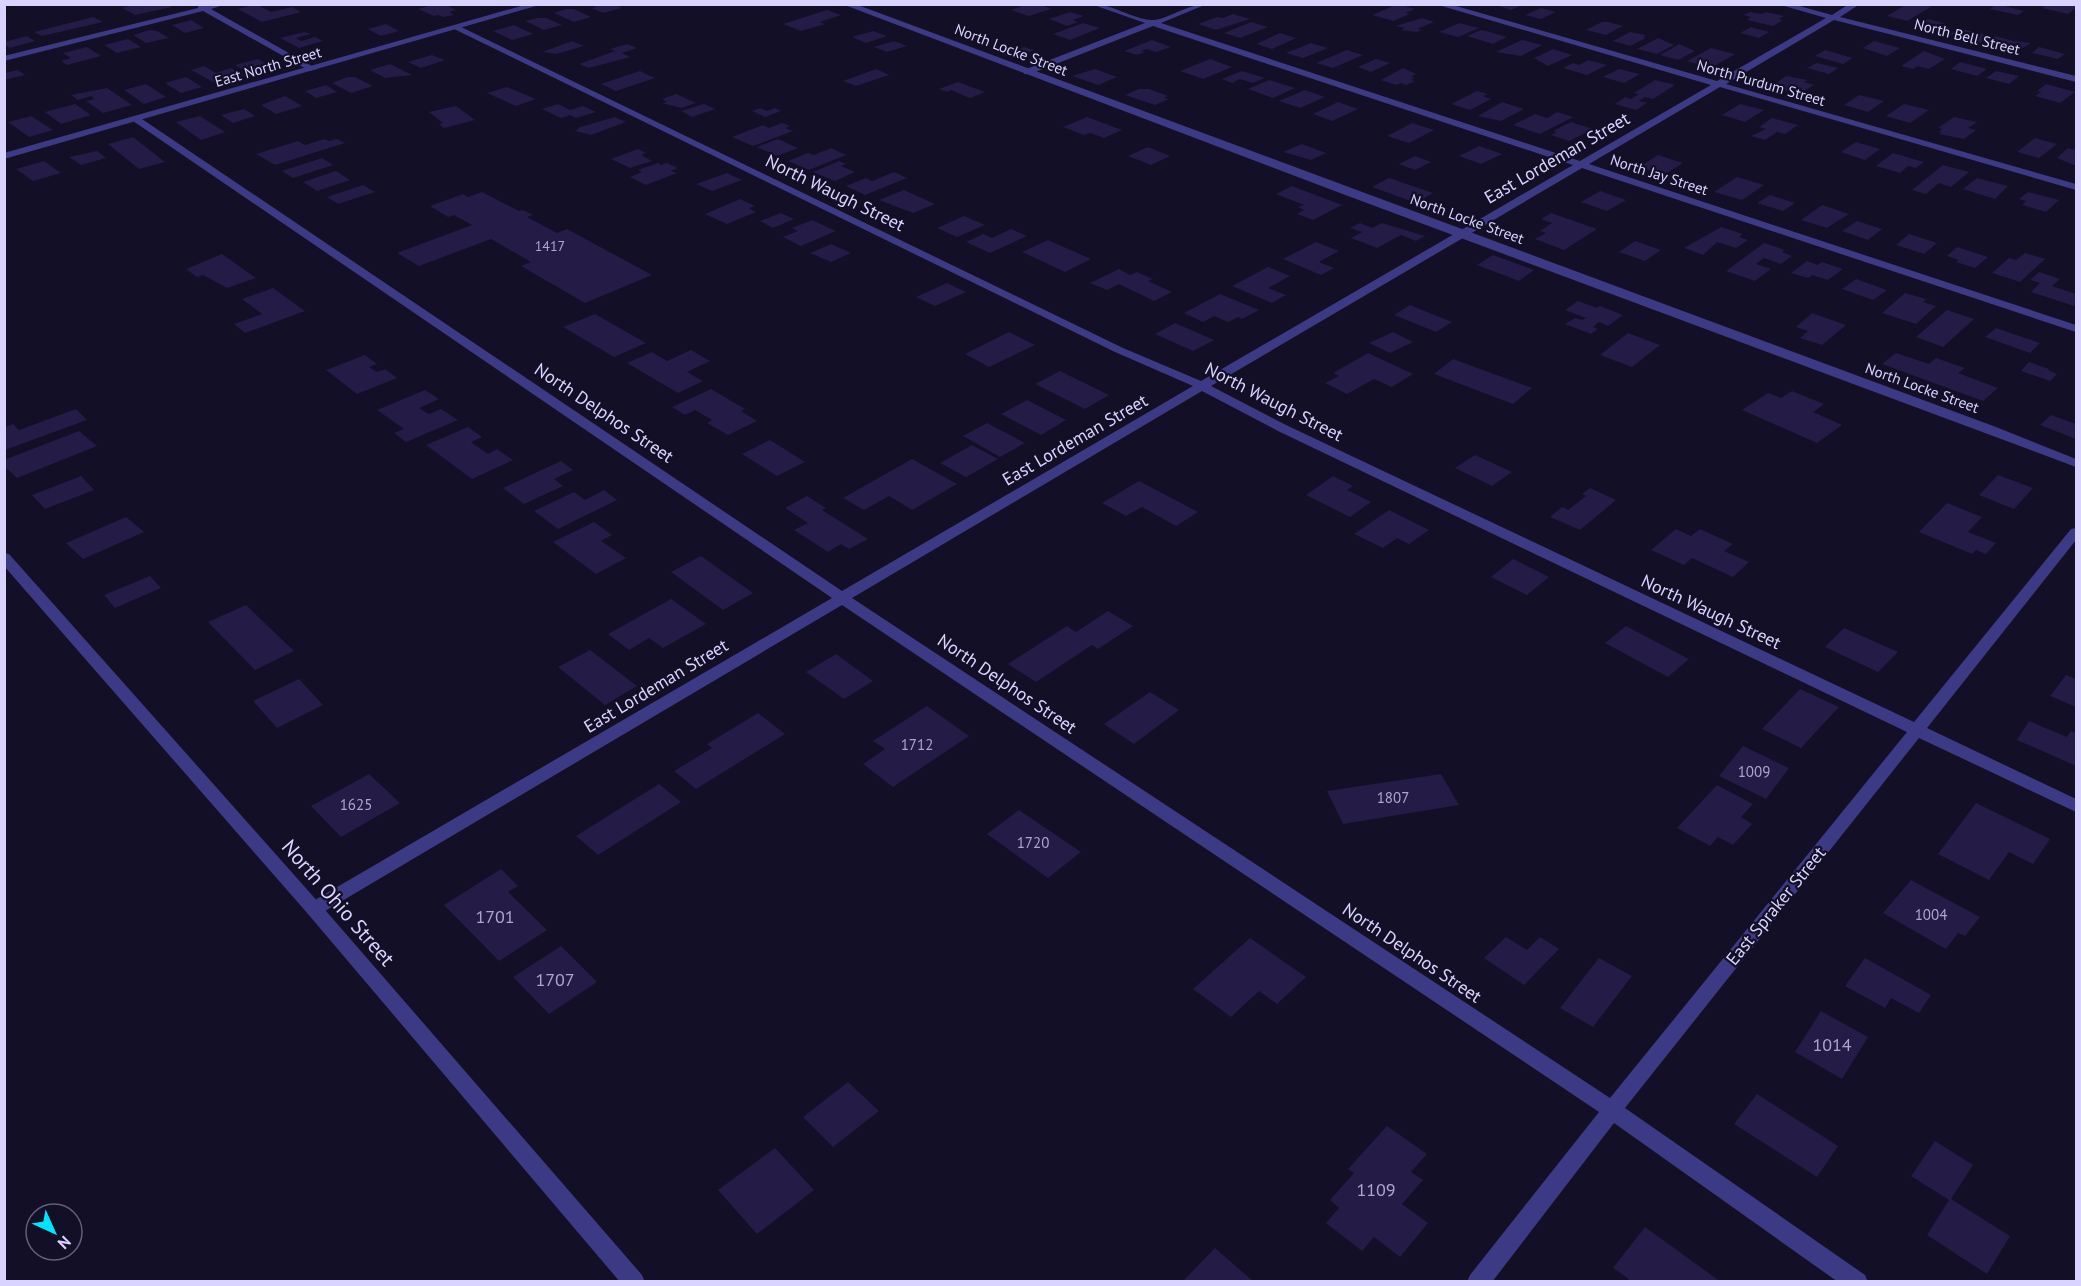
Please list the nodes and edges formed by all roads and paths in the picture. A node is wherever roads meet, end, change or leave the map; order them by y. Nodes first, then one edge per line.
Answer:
1 (222, 4) edge
2 (539, 4) edge
3 (846, 4) edge
4 (1095, 4) edge
5 (1203, 4) edge
6 (1439, 4) edge
7 (1782, 4) edge
8 (1856, 4) edge
9 (200, 7) edge
10 (1834, 18) junction
11 (1153, 24) junction
12 (456, 28) junction
13 (4, 59) edge
14 (313, 69) junction
15 (1027, 72) junction
16 (2076, 79) edge
17 (1719, 85) junction
18 (136, 119) junction
19 (4, 156) edge
20 (1582, 165) junction
21 (2076, 187) edge
22 (1464, 234) junction
23 (2076, 329) edge
24 (1202, 386) junction
25 (2076, 463) edge
26 (2076, 532) edge
27 (4, 557) edge
28 (842, 598) junction
29 (1917, 730) junction
30 (2076, 806) edge
31 (314, 909) junction
32 (1612, 1110) junction
33 (634, 1281) edge
34 (1478, 1281) edge
35 (1857, 1281) edge

1 - 9 street
2 - 12 street, East North Street
3 - 15 street, North Locke Street
4 - 11 street, North Jay Street
5 - 11 street
6 - 17 street, North Purdum Street
7 - 10 street, North Bell Street
8 - 10 street, East Lordeman Street
9 - 13 street
9 - 14 street
10 - 16 street, North Bell Street
10 - 17 street, East Lordeman Street
11 - 15 street
11 - 20 street, North Jay Street
12 - 14 street, East North Street
12 - 24 street, North Waugh Street
14 - 18 street, East North Street
15 - 22 street, North Locke Street
17 - 20 street, East Lordeman Street
17 - 21 street, North Purdum Street
18 - 19 street, East North Street
18 - 28 street, North Delphos Street
20 - 22 street, East Lordeman Street
20 - 23 street, North Jay Street
22 - 24 street, East Lordeman Street
22 - 25 street, North Locke Street
24 - 28 street, East Lordeman Street
24 - 29 street, North Waugh Street
26 - 29 street, East Spraker Street
27 - 31 street, North Ohio Street
28 - 31 street, East Lordeman Street
28 - 32 street, North Delphos Street
29 - 30 street, North Waugh Street
29 - 32 street, East Spraker Street
31 - 33 street, North Ohio Street
32 - 34 street, East Spraker Street
32 - 35 street, North Delphos Street

